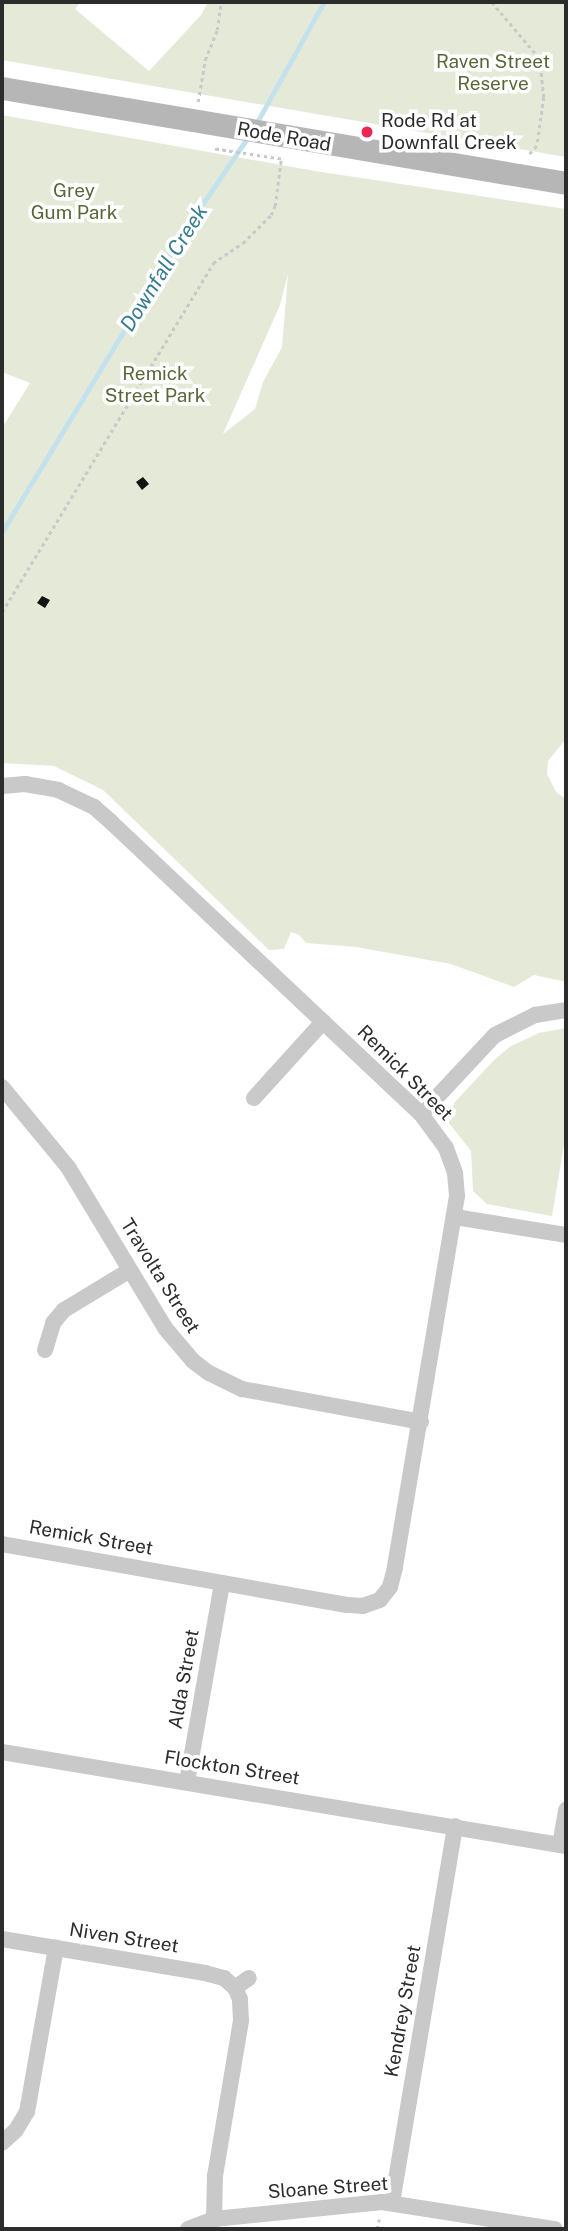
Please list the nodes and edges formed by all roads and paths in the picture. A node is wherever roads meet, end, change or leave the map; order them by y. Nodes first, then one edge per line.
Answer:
1 (221, 2) edge
2 (492, 2) edge
3 (2, 88) edge
4 (197, 102) dead end
5 (215, 149) dead end
6 (529, 155) dead end
7 (566, 183) edge
8 (2, 611) edge
9 (2, 786) edge
10 (566, 1010) edge
11 (323, 1023) junction
12 (2, 1088) edge
13 (254, 1098) dead end
14 (421, 1114) junction
15 (454, 1217) junction
16 (566, 1236) edge
17 (130, 1270) junction
18 (45, 1350) dead end
19 (421, 1422) junction
20 (2, 1544) edge
21 (222, 1583) junction
22 (380, 1600) junction
23 (389, 1615) dead end
24 (2, 1752) edge
25 (187, 1782) junction
26 (566, 1810) edge
27 (456, 1826) junction
28 (563, 1845) edge
29 (2, 1940) edge
30 (56, 1948) junction
31 (249, 1978) dead end
32 (235, 1988) junction
33 (2, 2143) edge
34 (392, 2203) junction
35 (214, 2219) junction
36 (188, 2229) edge
37 (555, 2229) edge

1 - 4 path
2 - 6 path
3 - 7 main road, Rode Road
5 - 8 path
9 - 11 street, Remick Street
10 - 14 street
11 - 13 street
11 - 14 street, Remick Street
12 - 17 street, Travolta Street
14 - 15 street, Remick Street
15 - 16 street
15 - 19 street, Remick Street
17 - 18 street
17 - 19 street, Travolta Street
19 - 22 street, Remick Street
20 - 21 street, Remick Street
21 - 22 street, Remick Street
21 - 25 street, Alda Street
22 - 23 street
24 - 25 street, Flockton Street
25 - 27 street, Flockton Street
26 - 28 street
27 - 28 street, Flockton Street
27 - 34 street, Kendrey Street
29 - 30 street, Niven Street
30 - 32 street, Niven Street
30 - 33 street
31 - 32 street
32 - 35 street
34 - 35 street, Sloane Street
34 - 37 street, Sloane Street
35 - 36 street, Sloane Street

